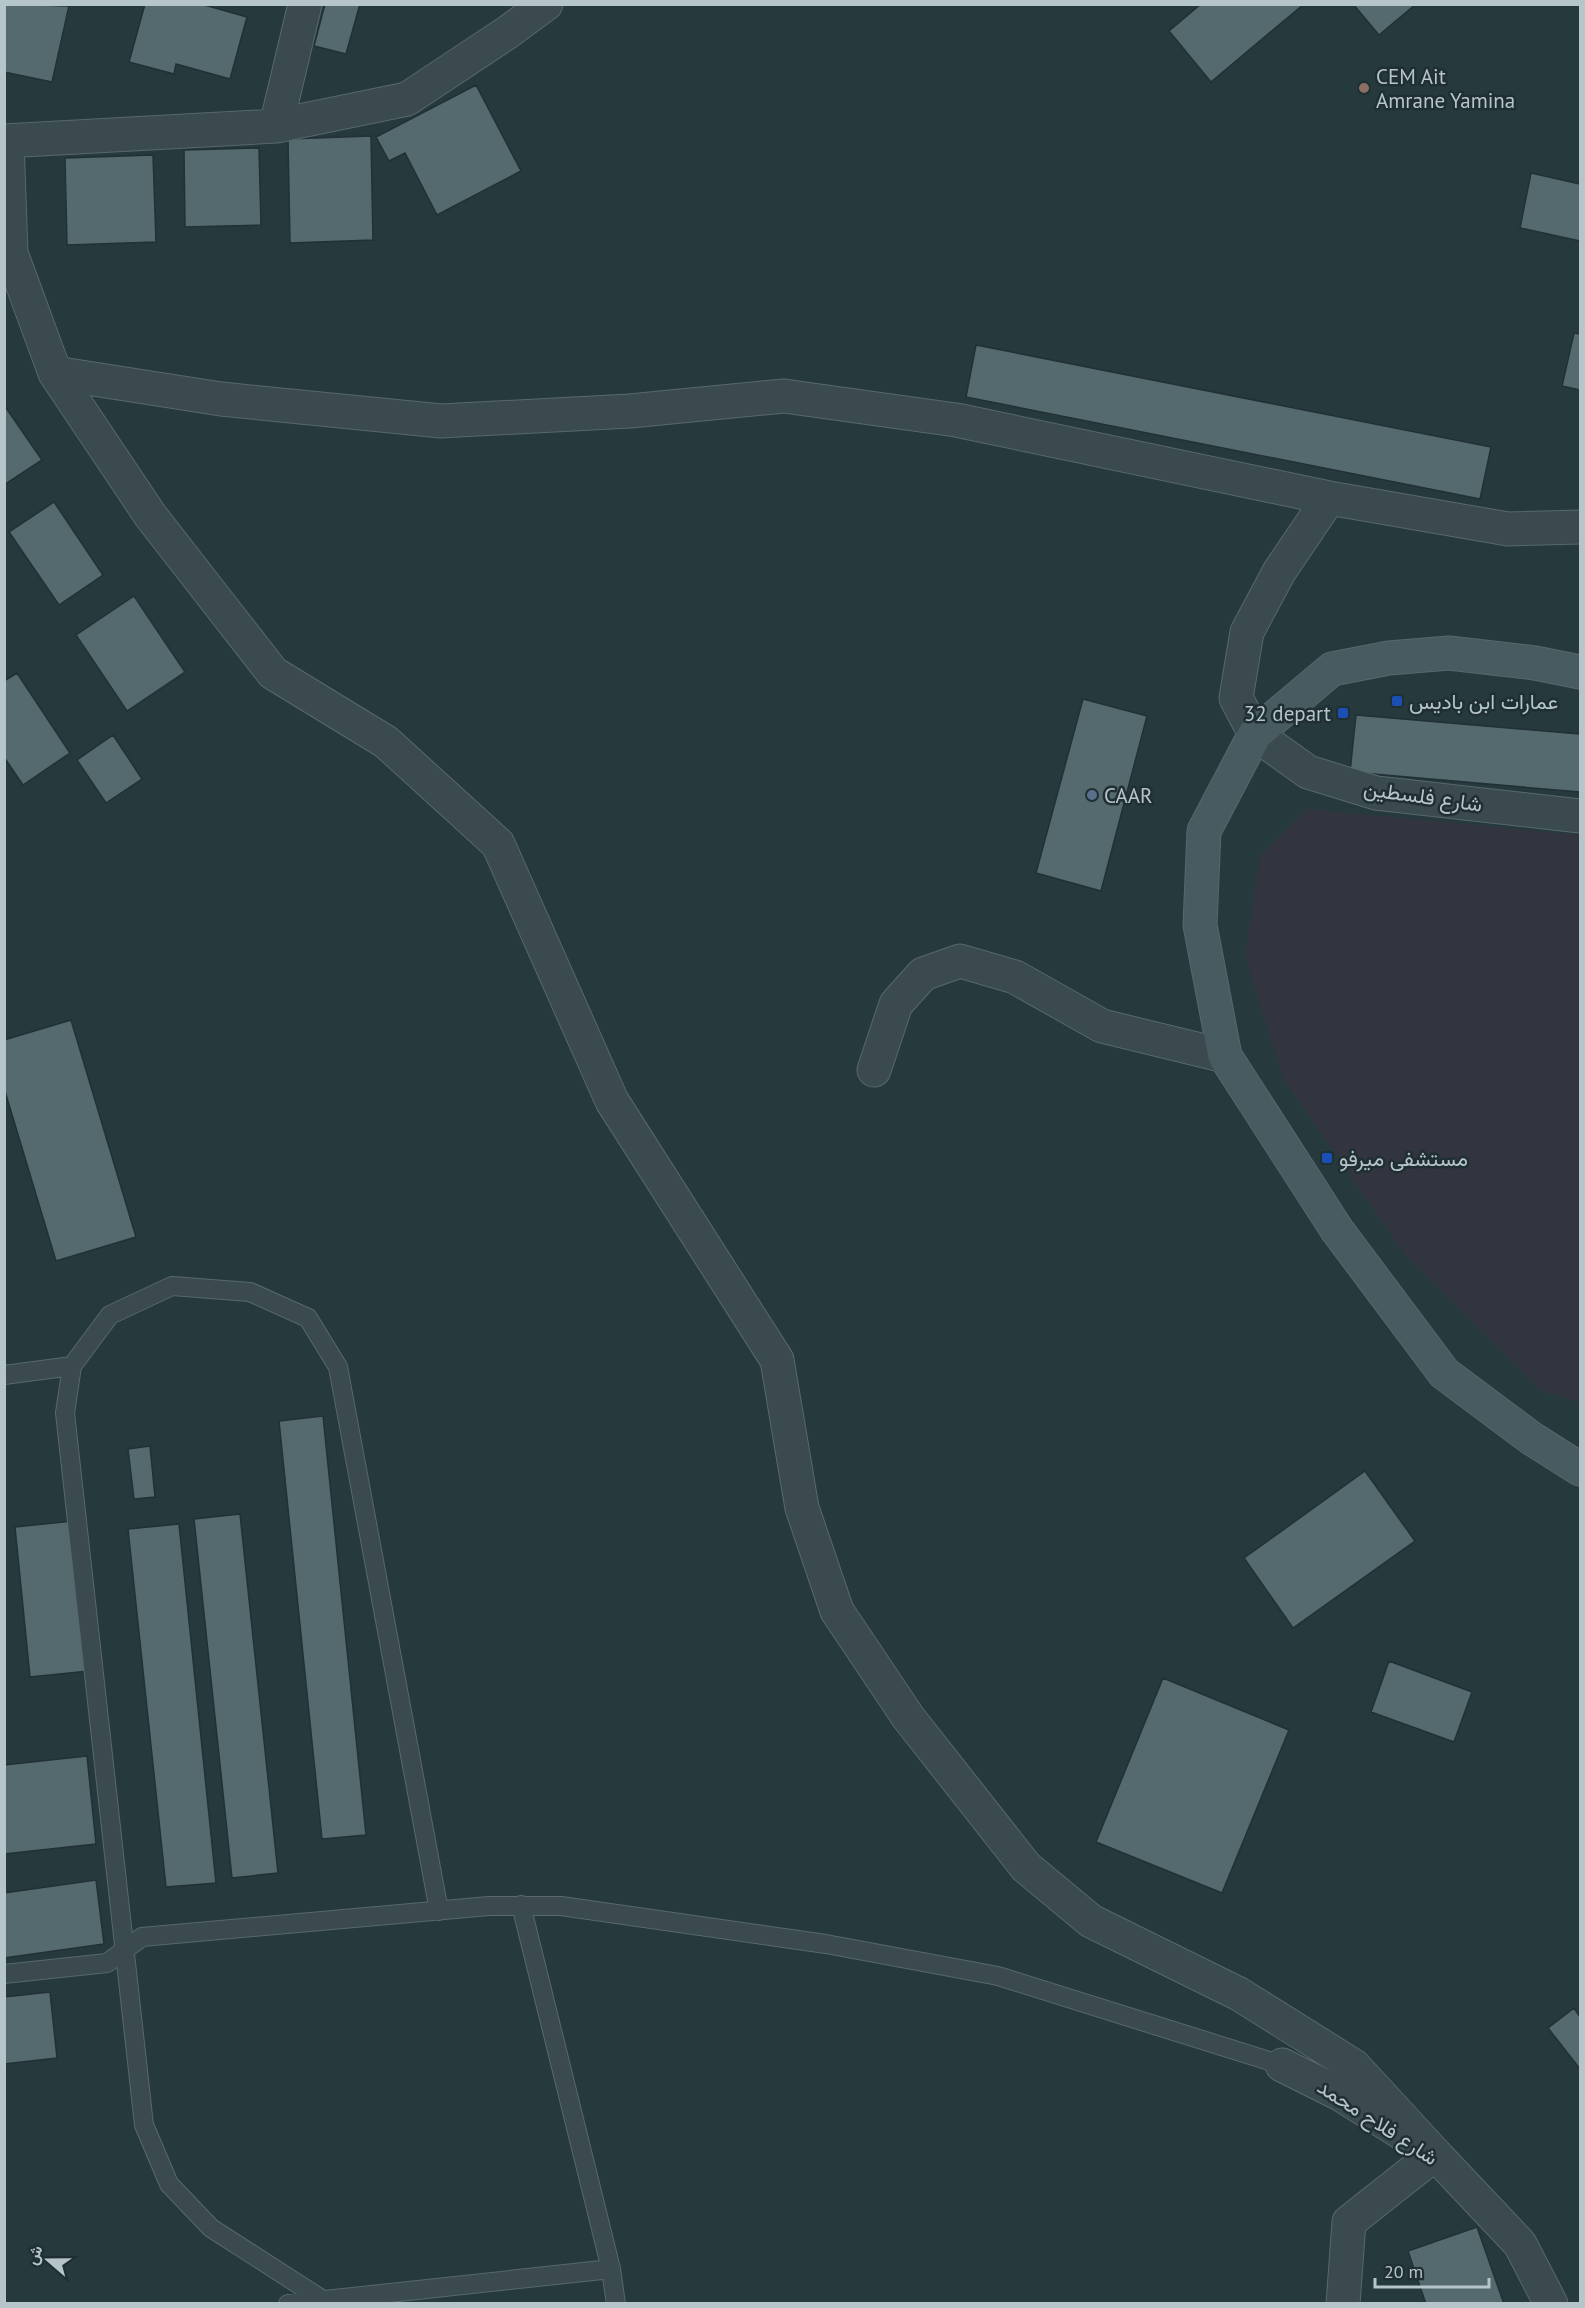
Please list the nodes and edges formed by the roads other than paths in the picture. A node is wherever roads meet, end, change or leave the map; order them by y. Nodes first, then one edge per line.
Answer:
1 (305, 4) edge
2 (546, 4) edge
3 (276, 126) junction
4 (6, 141) edge
5 (55, 373) junction
6 (1329, 498) junction
7 (1581, 527) edge
8 (1581, 672) edge
9 (1255, 734) junction
10 (1581, 816) edge
11 (1225, 1056) junction
12 (874, 1070) dead end
13 (72, 1366) junction
14 (4, 1375) edge
15 (1531, 1438) junction
16 (1581, 1451) edge
17 (1581, 1469) edge
18 (521, 1905) junction
19 (439, 1911) junction
20 (126, 1949) junction
21 (4, 1974) edge
22 (1282, 2065) joint
23 (1435, 2154) junction
24 (611, 2269) junction
25 (333, 2301) edge
26 (296, 2303) edge
27 (616, 2304) edge
28 (1343, 2304) edge
29 (1551, 2304) edge

1 - 3 street
2 - 3 street
3 - 4 street
4 - 5 street
5 - 6 street
5 - 23 street
6 - 7 street
6 - 9 street, شارع فلسطين
8 - 9 main road
9 - 10 street, شارع فلسطين
9 - 11 main road
11 - 12 street
11 - 15 main road
13 - 14 lane
13 - 19 lane
13 - 20 lane
15 - 16 main road
15 - 17 main road
18 - 19 lane
18 - 22 lane
18 - 24 lane
19 - 20 lane
20 - 21 lane
20 - 25 lane
22 - 23 street, شارع فلاح محمد
23 - 28 street
23 - 29 street, شارع فلاح محمد
24 - 25 lane
24 - 27 lane
25 - 26 lane

